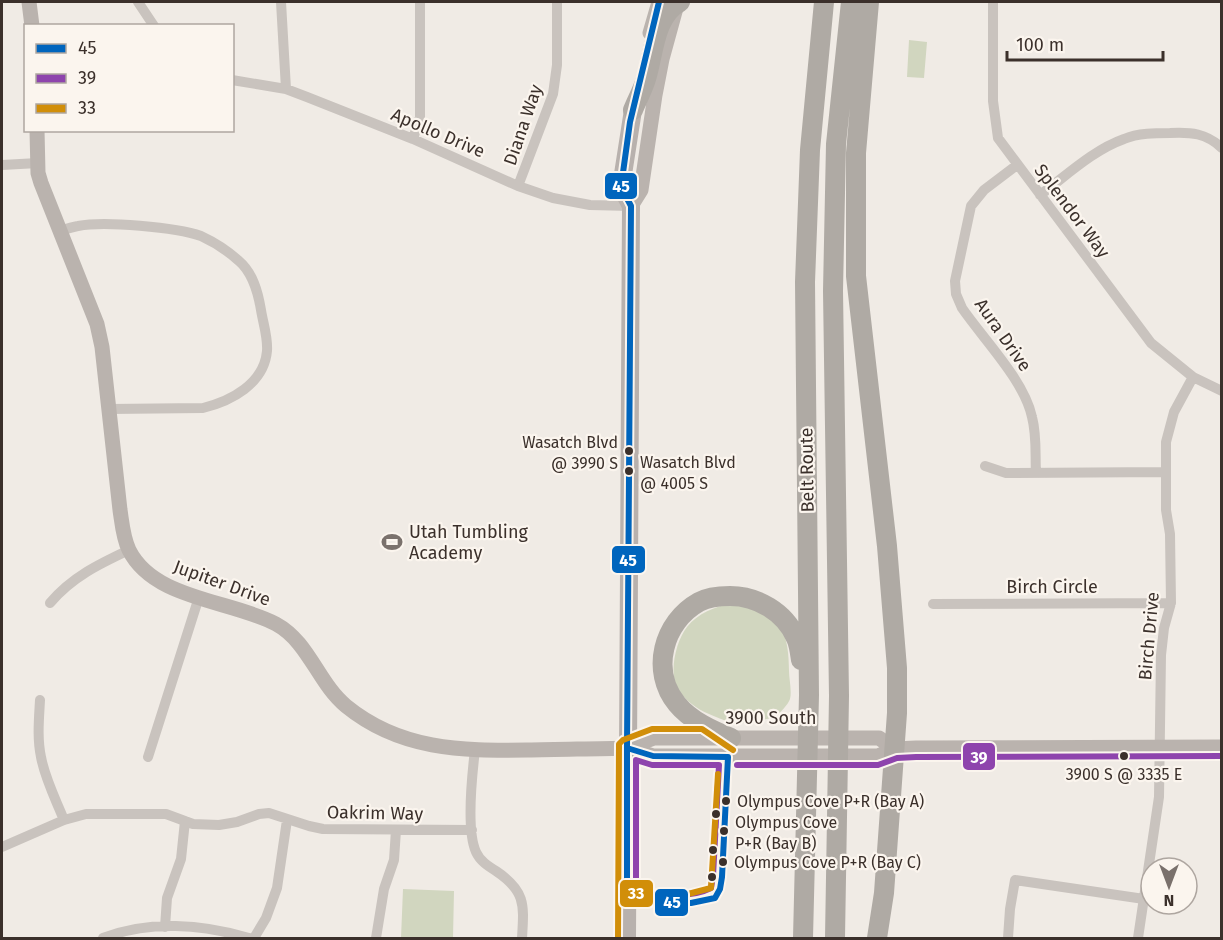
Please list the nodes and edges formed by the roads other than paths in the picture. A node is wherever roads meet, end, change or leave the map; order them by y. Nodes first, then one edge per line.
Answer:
1 (29, 2) edge
2 (138, 2) edge
3 (281, 2) edge
4 (420, 2) edge
5 (557, 2) edge
6 (674, 2) edge
7 (824, 2) edge
8 (851, 2) edge
9 (869, 2) edge
10 (993, 2) edge
11 (32, 24) edge
12 (153, 24) edge
13 (234, 80) edge
14 (286, 89) junction
15 (633, 110) joint
16 (37, 132) edge
17 (413, 140) junction
18 (1221, 148) edge
19 (38, 163) junction
20 (2, 165) edge
21 (1017, 165) junction
22 (518, 186) junction
23 (1040, 195) junction
24 (631, 206) junction
25 (60, 231) junction
26 (1193, 377) junction
27 (1221, 391) edge
28 (109, 409) junction
29 (985, 466) dead end
30 (1166, 472) junction
31 (1036, 474) junction
32 (129, 550) junction
33 (199, 597) junction
34 (50, 603) dead end
35 (1171, 603) junction
36 (933, 604) dead end
37 (809, 695) junction
38 (40, 700) dead end
39 (731, 738) junction
40 (1160, 747) junction
41 (1221, 747) edge
42 (627, 748) junction
43 (895, 749) junction
44 (475, 750) junction
45 (148, 757) dead end
46 (64, 820) junction
47 (287, 820) junction
48 (185, 821) junction
49 (396, 830) junction
50 (472, 830) junction
51 (2, 847) edge
52 (1150, 856) edge
53 (1139, 898) edge
54 (1141, 916) edge
55 (165, 927) junction
56 (103, 939) edge
57 (252, 939) edge
58 (376, 939) edge
59 (522, 939) edge
60 (627, 939) edge
61 (803, 939) edge
62 (835, 939) edge
63 (877, 939) edge
64 (1008, 939) edge
65 (1138, 939) edge

1 - 11 main road
2 - 12 street
3 - 14 street
4 - 17 street
5 - 22 street, Diana Way
6 - 15 highway
6 - 24 main road
7 - 37 highway, Belt Route
8 - 62 highway, Belt Route
9 - 43 highway
10 - 21 street, Splendor Way
13 - 14 street, Apollo Drive
14 - 17 street, Apollo Drive
15 - 24 main road
16 - 19 main road, Jupiter Drive
17 - 22 street, Apollo Drive
18 - 23 street
19 - 20 street
19 - 25 main road, Jupiter Drive
21 - 23 street, Splendor Way
21 - 31 street, Aura Drive
22 - 24 street, Apollo Drive
23 - 26 street, Splendor Way
24 - 42 main road
25 - 28 main road, Jupiter Drive
25 - 28 street
26 - 27 street, Splendor Way
26 - 30 street, Birch Drive
28 - 32 main road, Jupiter Drive
29 - 31 street
30 - 31 street
30 - 35 street, Birch Drive
32 - 33 main road, Jupiter Drive
32 - 34 street
33 - 44 main road, Jupiter Drive
33 - 45 street
35 - 36 street, Birch Circle
35 - 40 street, Birch Drive
37 - 39 highway
37 - 61 highway, Belt Route
38 - 46 street
39 - 42 main road, 3900 South
39 - 43 main road, 3900 South
40 - 41 main road, 3900 South
40 - 43 main road, 3900 South
40 - 52 street, Birch Drive
42 - 43 main road, 3900 South
42 - 44 main road, Jupiter Drive
42 - 60 main road
43 - 63 highway
44 - 50 street
46 - 48 street, Oakrim Way
46 - 51 street, Oakrim Way
47 - 48 street, Oakrim Way
47 - 49 street, Oakrim Way
47 - 57 street
48 - 55 street
49 - 50 street, Oakrim Way
49 - 58 street
50 - 59 street
53 - 64 street
54 - 65 street, Birch Drive
55 - 56 street
55 - 57 street

